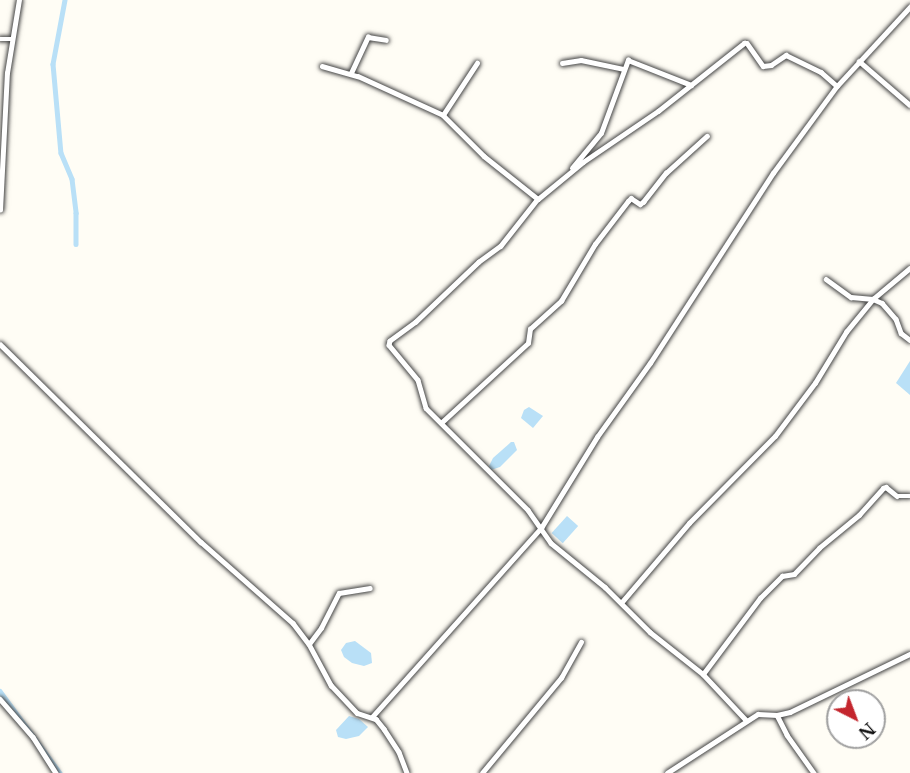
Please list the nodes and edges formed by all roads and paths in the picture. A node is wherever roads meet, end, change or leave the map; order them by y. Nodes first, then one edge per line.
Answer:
1 (19, 0) edge
2 (910, 7) edge
3 (0, 39) edge
4 (11, 39) junction
5 (386, 40) dead end
6 (859, 61) junction
7 (477, 63) dead end
8 (562, 63) dead end
9 (322, 66) dead end
10 (624, 69) junction
11 (351, 73) junction
12 (691, 85) junction
13 (837, 86) junction
14 (910, 105) edge
15 (443, 115) junction
16 (707, 136) dead end
17 (567, 174) junction
18 (538, 199) junction
19 (0, 210) edge
20 (910, 268) edge
21 (826, 279) dead end
22 (873, 299) junction
23 (910, 340) edge
24 (0, 344) edge
25 (441, 423) junction
26 (910, 496) edge
27 (541, 528) junction
28 (370, 588) dead end
29 (621, 603) junction
30 (581, 642) dead end
31 (309, 644) junction
32 (910, 654) edge
33 (703, 674) junction
34 (0, 700) edge
35 (777, 715) junction
36 (372, 717) junction
37 (746, 720) junction
38 (56, 773) edge
39 (407, 773) edge
40 (482, 773) edge
41 (667, 773) edge
42 (814, 773) edge

1 - 4 street
2 - 6 street
3 - 4 street
4 - 19 street
5 - 11 street
6 - 13 street
6 - 14 street
7 - 15 street
8 - 10 street
9 - 11 street
10 - 12 street
10 - 17 street
11 - 15 street
12 - 13 street
12 - 17 street
13 - 27 street
15 - 18 street
16 - 25 street
17 - 18 street
18 - 25 street
20 - 22 street
21 - 22 street
22 - 23 street
22 - 29 street
24 - 31 street
25 - 27 street
26 - 33 street
27 - 29 street
27 - 36 street
28 - 31 street
29 - 33 street
30 - 40 street
31 - 36 street
32 - 35 street
33 - 37 street
34 - 38 street
35 - 37 street
35 - 42 street
36 - 39 street
37 - 41 street

